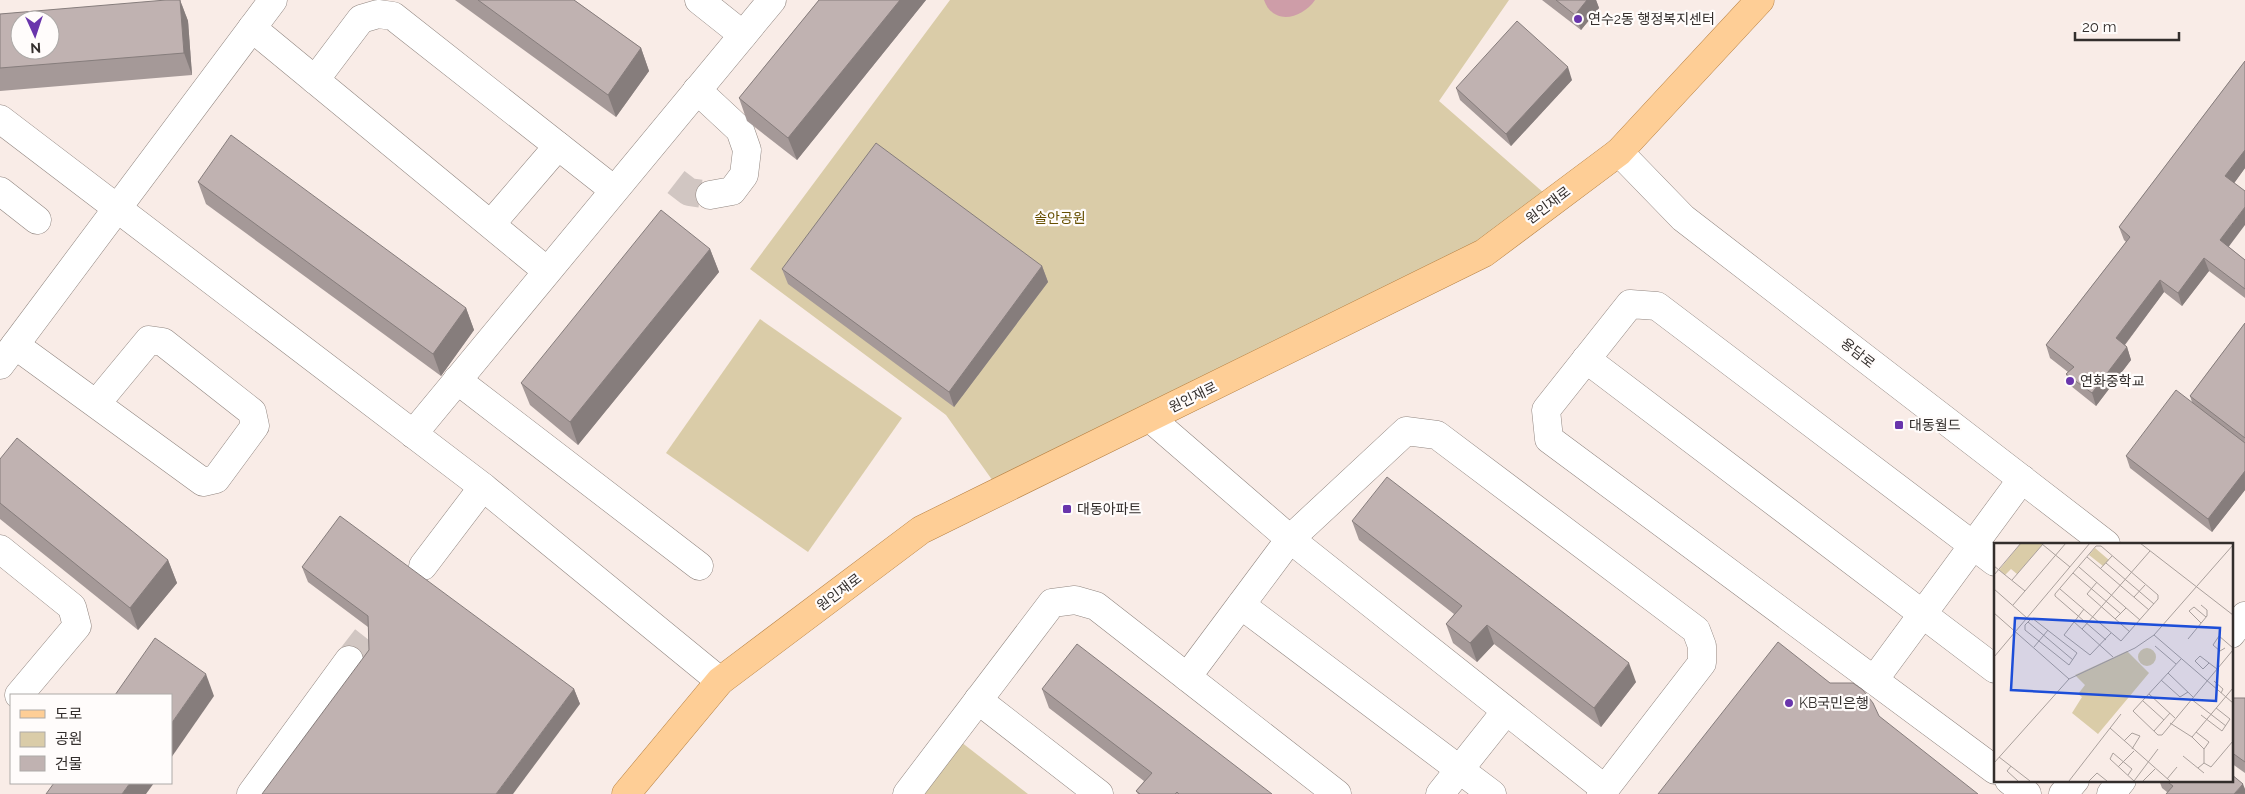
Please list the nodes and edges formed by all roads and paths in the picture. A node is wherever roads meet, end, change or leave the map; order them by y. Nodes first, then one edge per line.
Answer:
1 (272, 0) edge
2 (699, 0) edge
3 (772, 0) edge
4 (1760, 0) edge
5 (252, 28) junction
6 (743, 35) junction
7 (315, 80) junction
8 (697, 90) junction
9 (0, 119) edge
10 (558, 146) junction
11 (1619, 152) junction
12 (614, 190) junction
13 (0, 191) edge
14 (710, 195) tunnel mouth
15 (117, 210) junction
16 (37, 220) dead end
17 (491, 224) junction
18 (548, 271) junction
19 (8, 355) edge
20 (1586, 359) junction
21 (456, 380) junction
22 (96, 404) junction
23 (1150, 418) junction
24 (413, 434) junction
25 (2022, 479) junction
26 (483, 487) junction
27 (1290, 540) junction
28 (2105, 543) edge
29 (1973, 545) junction
30 (0, 550) edge
31 (1994, 561) edge
32 (423, 566) dead end
33 (699, 566) dead end
34 (1241, 605) junction
35 (1922, 614) junction
36 (2245, 616) edge
37 (2232, 633) edge
38 (2232, 641) edge
39 (2245, 650) edge
40 (349, 660) tunnel mouth
41 (1994, 669) edge
42 (1187, 677) junction
43 (1874, 680) junction
44 (720, 681) junction
45 (20, 694) edge
46 (978, 700) junction
47 (1506, 711) junction
48 (1459, 769) junction
49 (1994, 769) edge
50 (2011, 782) edge
51 (2073, 782) edge
52 (2120, 782) edge
53 (1603, 791) edge
54 (251, 794) edge
55 (626, 794) edge
56 (907, 794) edge
57 (1099, 794) edge
58 (1337, 794) edge
59 (1440, 794) edge
60 (1492, 794) edge
61 (2027, 794) edge
62 (2063, 794) edge
63 (2111, 794) edge

1 - 5 street
2 - 6 street
3 - 6 street
4 - 11 main road, 원인재로
5 - 7 street
5 - 15 street
6 - 8 street
7 - 10 street
7 - 17 street
8 - 12 street
8 - 14 street
9 - 15 street
10 - 12 street
10 - 17 street
11 - 23 main road, 원인재로
11 - 25 street, 용담로
12 - 18 street
13 - 16 street
15 - 19 street
15 - 24 street
17 - 18 street
18 - 21 street
19 - 22 street
20 - 29 street
20 - 35 street
20 - 43 street
21 - 24 street
21 - 33 street
22 - 22 street
23 - 27 street
23 - 44 main road, 원인재로
24 - 26 street
25 - 28 street, 용담로
25 - 29 street
26 - 32 street
26 - 44 street
27 - 34 street
27 - 47 street
27 - 53 street
29 - 31 street
29 - 35 street
30 - 45 street
34 - 42 street
34 - 48 street
35 - 41 street
35 - 43 street
36 - 37 street
38 - 39 street
40 - 54 street
42 - 46 street
42 - 58 street
43 - 49 street
44 - 55 main road, 원인재로
46 - 56 street
46 - 57 street
47 - 48 street
47 - 53 street
48 - 59 street
48 - 60 street
50 - 61 street
51 - 62 street
52 - 63 street

